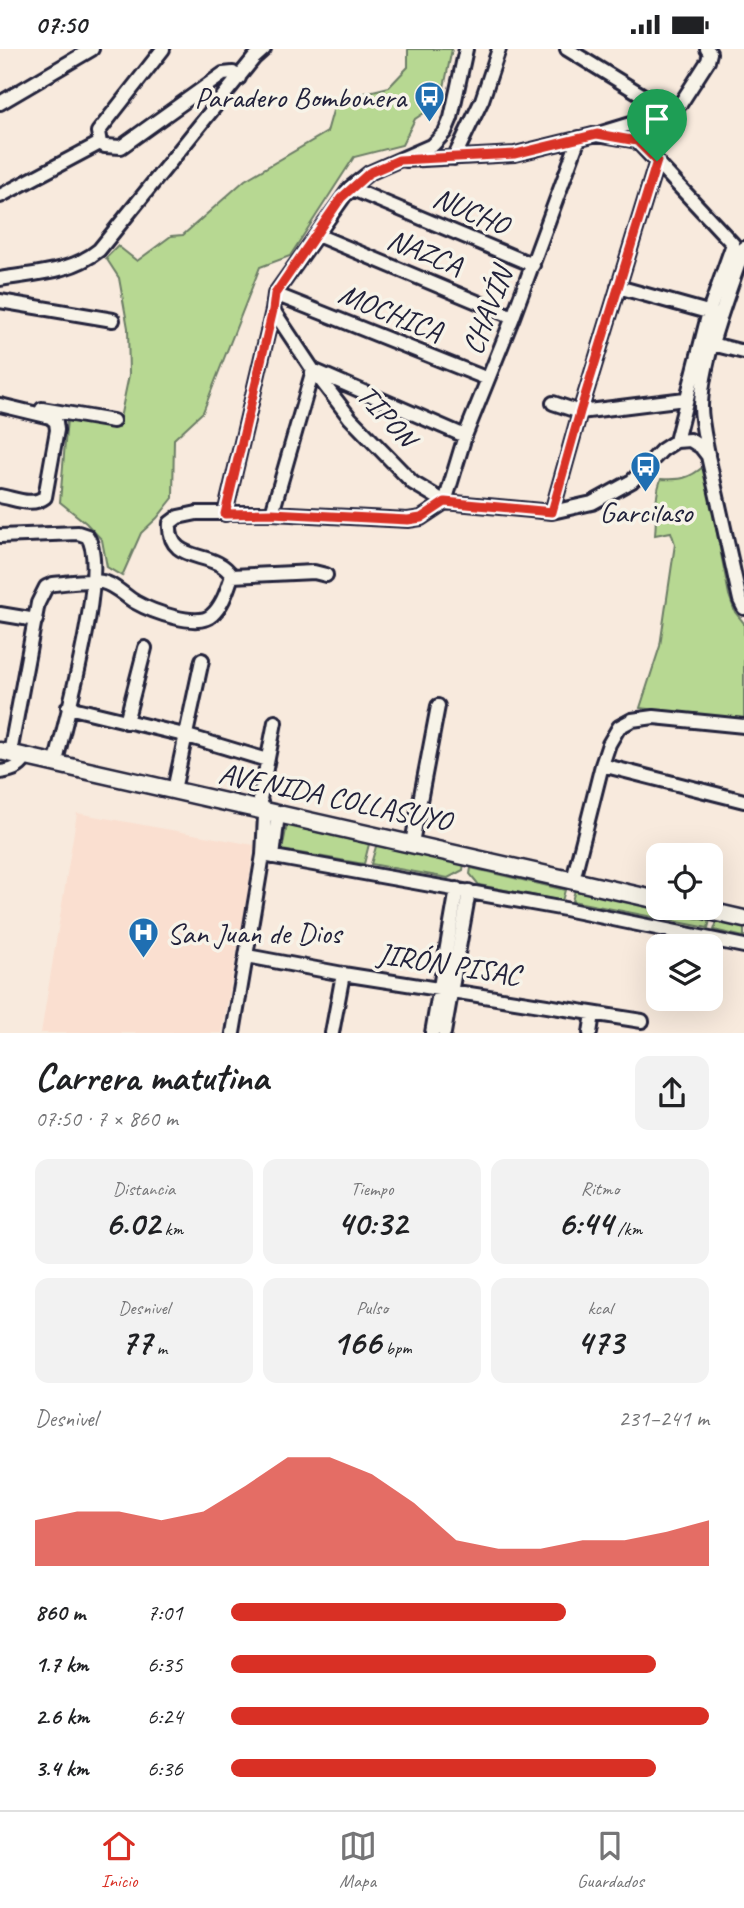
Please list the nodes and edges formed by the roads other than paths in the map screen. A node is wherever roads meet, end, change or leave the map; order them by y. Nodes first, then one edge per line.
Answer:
1 (92, 49) edge
2 (163, 49) edge
3 (264, 49) edge
4 (466, 49) edge
5 (499, 49) edge
6 (567, 49) edge
7 (709, 50) edge
8 (239, 78) junction
9 (0, 103) edge
10 (670, 112) junction
11 (597, 134) junction
12 (579, 138) junction
13 (100, 143) junction
14 (454, 158) junction
15 (399, 160) junction
16 (657, 161) junction
17 (350, 188) junction
18 (0, 196) edge
19 (317, 235) junction
20 (740, 246) edge
21 (533, 265) junction
22 (0, 279) edge
23 (618, 287) junction
24 (275, 294) junction
25 (0, 301) edge
26 (273, 310) junction
27 (715, 314) junction
28 (513, 317) junction
29 (113, 320) dead end
30 (707, 342) junction
31 (744, 352) edge
32 (313, 370) junction
33 (488, 379) junction
34 (685, 399) junction
35 (0, 403) edge
36 (553, 403) dead end
37 (580, 412) junction
38 (113, 421) dead end
39 (465, 436) junction
40 (676, 441) junction
41 (708, 456) junction
42 (0, 496) edge
43 (445, 502) junction
44 (552, 512) junction
45 (272, 513) junction
46 (225, 514) junction
47 (0, 535) edge
48 (326, 575) dead end
49 (232, 576) junction
50 (94, 582) junction
51 (744, 608) edge
52 (0, 614) edge
53 (36, 620) junction
54 (145, 648) dead end
55 (202, 660) dead end
56 (438, 706) dead end
57 (68, 707) junction
58 (126, 722) junction
59 (275, 722) dead end
60 (744, 726) edge
61 (184, 735) junction
62 (5, 752) edge
63 (26, 756) junction
64 (267, 760) junction
65 (57, 762) junction
66 (602, 765) junction
67 (0, 772) edge
68 (174, 790) junction
69 (744, 801) edge
70 (271, 812) junction
71 (412, 843) junction
72 (268, 856) junction
73 (573, 880) junction
74 (463, 890) junction
75 (646, 896) edge
76 (723, 914) edge
77 (744, 919) edge
78 (744, 946) edge
79 (247, 956) junction
80 (343, 974) junction
81 (445, 991) junction
82 (593, 1014) junction
83 (642, 1021) dead end
84 (233, 1033) edge
85 (332, 1033) edge
86 (432, 1033) edge
87 (444, 1033) edge
88 (590, 1033) edge

1 - 9 street
2 - 13 street
3 - 8 street
4 - 15 street
5 - 14 street
6 - 10 street
7 - 10 street
8 - 13 street
8 - 22 street
10 - 11 street
11 - 12 street
11 - 16 street
12 - 14 street
12 - 21 street, CHAVÍN
13 - 18 street
14 - 15 street
15 - 17 street
16 - 20 street
16 - 23 street
17 - 19 street
17 - 21 street, NUCHO
19 - 24 street
19 - 28 street, NAZCA
20 - 27 street
21 - 28 street, CHAVÍN
23 - 27 street
23 - 37 street
24 - 26 street
24 - 33 street, MOCHICA
25 - 29 street
26 - 32 street, TIPON
26 - 46 street
27 - 30 street
28 - 33 street, CHAVÍN
30 - 31 street
30 - 34 street
30 - 41 street
32 - 39 street
32 - 43 street, TIPON
32 - 45 street
33 - 39 street, CHAVÍN
34 - 37 street
34 - 40 street
35 - 38 street
35 - 42 street
36 - 37 street
37 - 44 street
39 - 43 street, CHAVÍN
40 - 41 street
40 - 44 street, TIPON
41 - 51 street
43 - 44 street, TIPON
43 - 45 street
45 - 46 street
46 - 49 street
47 - 50 street
48 - 49 street
49 - 50 street
50 - 53 street
50 - 57 street
52 - 53 street
53 - 62 street
54 - 58 street
55 - 61 street
56 - 71 street
57 - 58 street
57 - 65 street
58 - 61 street
59 - 64 street
60 - 66 street
61 - 64 street
61 - 68 street
62 - 63 main road, AVENIDA COLLASUYO
63 - 65 main road, AVENIDA COLLASUYO
63 - 67 street
64 - 70 street
65 - 68 main road, AVENIDA COLLASUYO
66 - 69 street
66 - 73 street
68 - 70 main road, AVENIDA COLLASUYO
70 - 71 main road, AVENIDA COLLASUYO
70 - 72 street
71 - 73 main road, AVENIDA COLLASUYO
72 - 74 street
72 - 79 street
73 - 75 main road, AVENIDA COLLASUYO
74 - 78 street
74 - 81 street
76 - 77 main road
79 - 80 street, JIRÓN PISAC
79 - 84 street
80 - 81 street, JIRÓN PISAC
80 - 85 street
81 - 82 street, JIRÓN PISAC
81 - 86 street
81 - 87 street
82 - 83 street, JIRÓN PISAC
82 - 88 street

